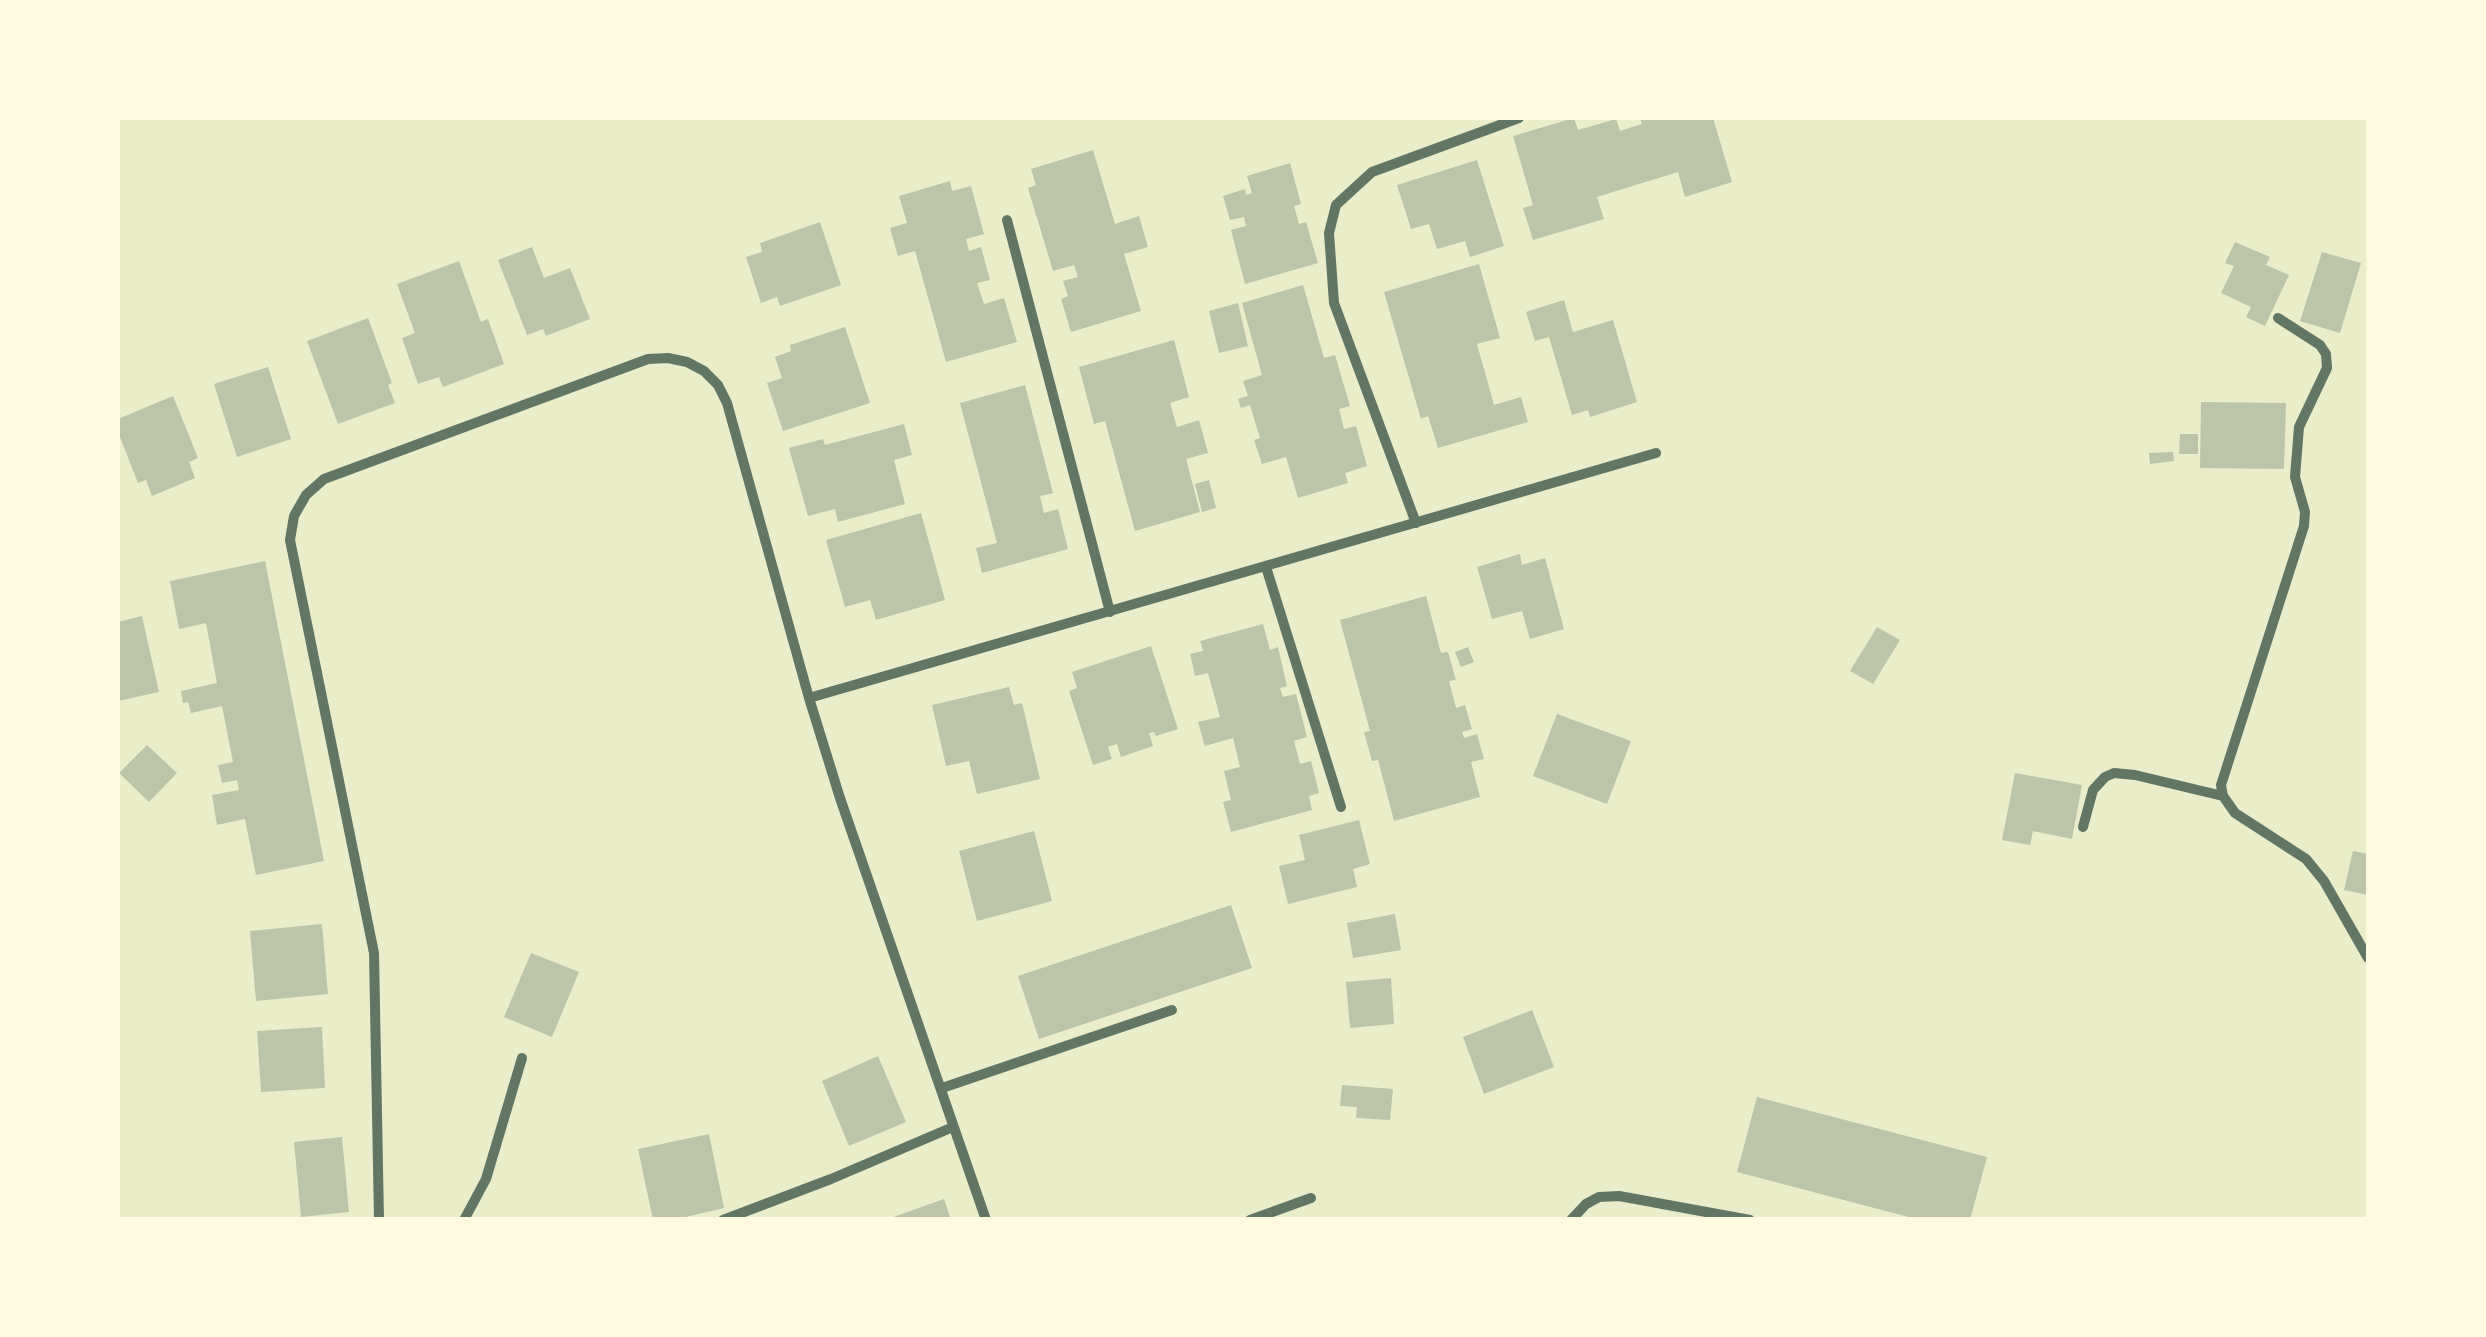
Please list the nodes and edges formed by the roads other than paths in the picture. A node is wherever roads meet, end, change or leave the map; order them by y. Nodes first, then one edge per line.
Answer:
1 (1519, 118) edge
2 (1007, 220) dead end
3 (2278, 318) dead end
4 (1656, 453) dead end
5 (1416, 523) junction
6 (1266, 567) junction
7 (1110, 612) junction
8 (809, 698) junction
9 (2224, 796) junction
10 (1340, 807) dead end
11 (2084, 827) dead end
12 (2368, 958) edge
13 (1172, 1010) dead end
14 (522, 1058) dead end
15 (942, 1088) junction
16 (953, 1127) junction
17 (1311, 1198) dead end
18 (379, 1220) edge
19 (464, 1220) edge
20 (722, 1220) edge
21 (986, 1220) edge
22 (1250, 1220) edge
23 (1571, 1220) edge
24 (1750, 1220) edge

1 - 5 street
2 - 7 street
3 - 9 street
4 - 5 street
5 - 6 street
6 - 7 street
6 - 10 street
7 - 8 street
8 - 15 street
8 - 18 street
9 - 11 street
9 - 12 street
13 - 15 street
14 - 19 street
15 - 16 street
16 - 20 street
16 - 21 street
17 - 22 street
23 - 24 street

